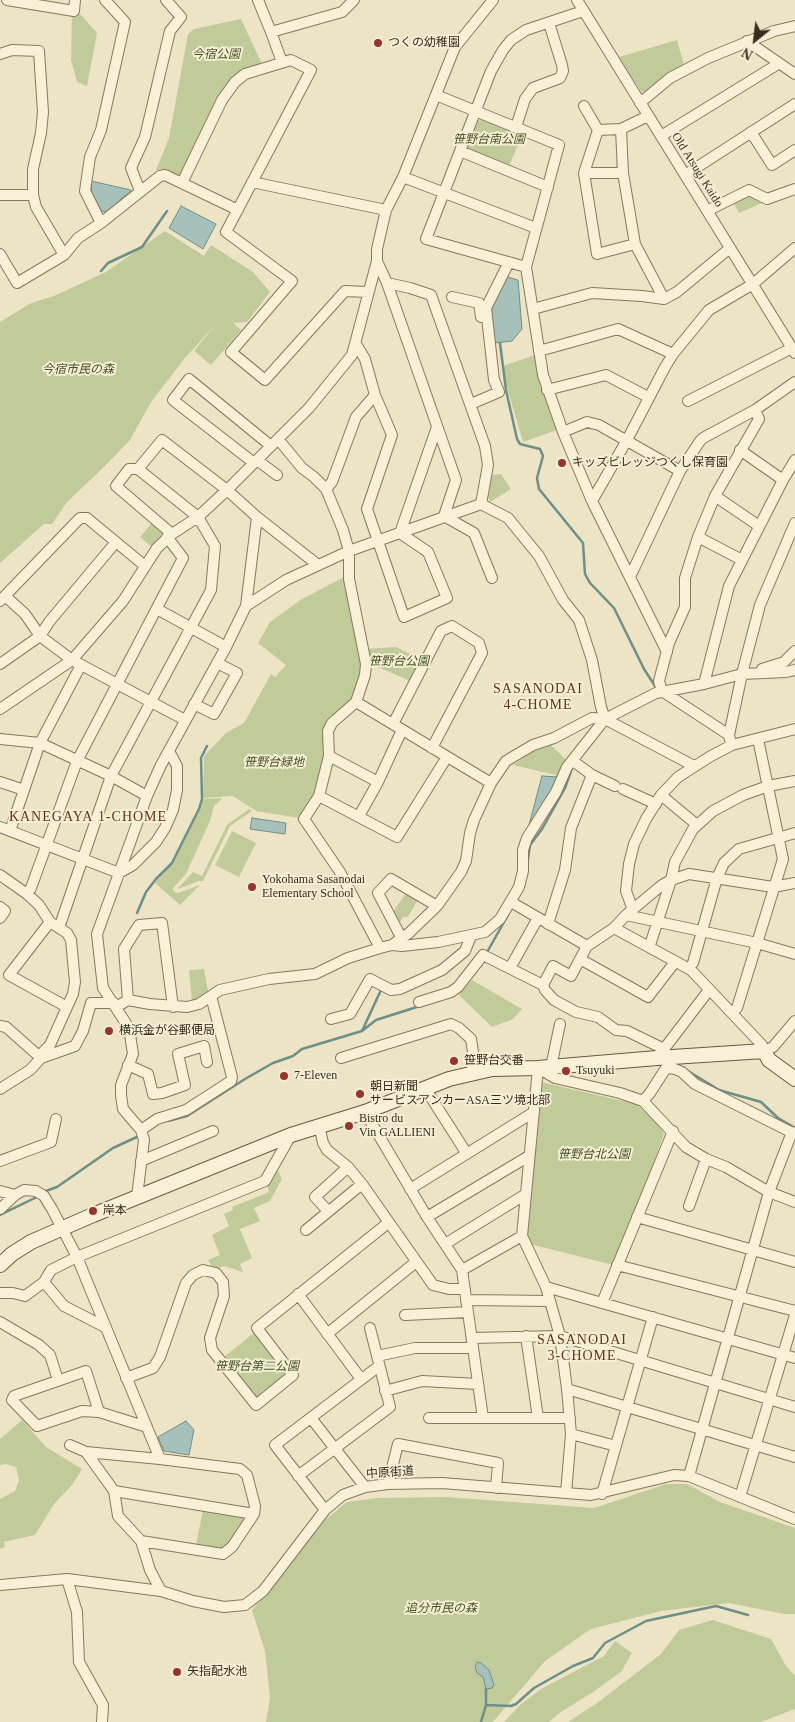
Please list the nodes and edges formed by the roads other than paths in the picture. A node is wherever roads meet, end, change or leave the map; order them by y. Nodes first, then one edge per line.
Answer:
1 (7, 0) edge
2 (75, 0) edge
3 (105, 0) edge
4 (166, 0) edge
5 (258, 0) edge
6 (354, 0) edge
7 (493, 0) edge
8 (576, 0) edge
9 (31, 2) edge
10 (583, 11) junction
11 (549, 23) junction
12 (795, 26) edge
13 (271, 32) junction
14 (747, 41) junction
15 (0, 54) edge
16 (282, 62) junction
17 (778, 64) junction
18 (795, 74) edge
19 (436, 95) junction
20 (640, 103) junction
21 (795, 104) edge
22 (584, 106) dead end
23 (476, 111) junction
24 (648, 116) junction
25 (516, 127) junction
26 (621, 129) junction
27 (598, 130) junction
28 (751, 132) junction
29 (661, 136) junction
30 (795, 150) edge
31 (460, 151) junction
32 (584, 173) junction
33 (623, 173) junction
34 (685, 175) junction
35 (403, 177) junction
36 (252, 182) junction
37 (182, 183) junction
38 (548, 187) junction
39 (795, 189) edge
40 (140, 191) junction
41 (445, 194) junction
42 (0, 195) edge
43 (32, 195) junction
44 (238, 210) junction
45 (386, 210) junction
46 (707, 211) junction
47 (101, 224) junction
48 (536, 228) junction
49 (635, 244) junction
50 (730, 248) junction
51 (795, 248) edge
52 (0, 254) edge
53 (64, 255) junction
54 (377, 261) junction
55 (510, 262) junction
56 (526, 267) junction
57 (387, 283) junction
58 (753, 284) junction
59 (368, 292) junction
60 (452, 297) dead end
61 (664, 299) junction
62 (533, 309) junction
63 (356, 344) junction
64 (793, 346) edge
65 (491, 349) junction
66 (539, 351) junction
67 (673, 354) junction
68 (795, 382) edge
69 (547, 390) junction
70 (375, 395) junction
71 (648, 397) junction
72 (688, 401) dead end
73 (471, 404) junction
74 (755, 410) junction
75 (438, 427) junction
76 (563, 432) junction
77 (627, 440) junction
78 (274, 443) junction
79 (740, 450) junction
80 (795, 460) edge
81 (256, 462) junction
82 (138, 469) junction
83 (680, 471) junction
84 (277, 475) dead end
85 (783, 480) junction
86 (227, 490) junction
87 (326, 490) junction
88 (715, 496) junction
89 (592, 501) junction
90 (481, 504) junction
91 (444, 516) junction
92 (198, 517) junction
93 (257, 517) junction
94 (795, 523) edge
95 (759, 526) junction
96 (400, 533) junction
97 (169, 536) junction
98 (698, 537) junction
99 (378, 541) junction
100 (116, 542) junction
101 (349, 551) junction
102 (742, 560) junction
103 (318, 565) junction
104 (145, 566) junction
105 (630, 577) junction
106 (492, 578) dead end
107 (2, 599) edge
108 (246, 606) junction
109 (157, 609) junction
110 (191, 628) junction
111 (40, 636) junction
112 (226, 647) junction
113 (795, 651) edge
114 (668, 652) junction
115 (76, 663) junction
116 (217, 663) junction
117 (0, 664) edge
118 (795, 670) edge
119 (760, 672) junction
120 (742, 674) junction
121 (118, 684) junction
122 (704, 684) junction
123 (662, 692) junction
124 (152, 702) junction
125 (356, 702) junction
126 (194, 704) junction
127 (0, 709) edge
128 (605, 719) junction
129 (185, 720) junction
130 (397, 727) junction
131 (795, 729) edge
132 (0, 739) edge
133 (758, 739) junction
134 (730, 740) junction
135 (40, 743) junction
136 (432, 748) junction
137 (169, 751) junction
138 (329, 756) junction
139 (447, 756) junction
140 (77, 761) junction
141 (573, 761) junction
142 (694, 766) junction
143 (111, 776) junction
144 (592, 776) junction
145 (795, 780) edge
146 (0, 782) edge
147 (378, 782) junction
148 (491, 783) junction
149 (768, 786) junction
150 (24, 790) junction
151 (147, 796) junction
152 (319, 796) junction
153 (658, 800) junction
154 (359, 816) junction
155 (697, 825) junction
156 (5, 829) edge
157 (795, 833) edge
158 (778, 837) junction
159 (45, 845) junction
160 (82, 859) junction
161 (119, 873) junction
162 (0, 875) edge
163 (716, 878) junction
164 (671, 880) junction
165 (795, 883) edge
166 (773, 887) junction
167 (27, 894) junction
168 (511, 902) junction
169 (437, 906) junction
170 (0, 907) edge
171 (629, 912) junction
172 (0, 918) edge
173 (538, 918) junction
174 (657, 922) junction
175 (548, 924) junction
176 (55, 925) junction
177 (614, 928) junction
178 (702, 932) junction
179 (471, 936) junction
180 (402, 938) junction
181 (651, 942) dead end
182 (757, 943) junction
183 (392, 945) junction
184 (587, 946) junction
185 (380, 948) junction
186 (795, 954) edge
187 (580, 959) junction
188 (674, 962) junction
189 (694, 963) dead end
190 (510, 968) junction
191 (543, 985) junction
192 (709, 990) junction
193 (210, 996) junction
194 (128, 1000) junction
195 (419, 1002) dead end
196 (115, 1005) junction
197 (67, 1007) junction
198 (172, 1007) junction
199 (737, 1008) dead end
200 (331, 1019) dead end
201 (795, 1020) edge
202 (560, 1024) dead end
203 (0, 1026) edge
204 (764, 1051) junction
205 (41, 1058) junction
206 (341, 1058) dead end
207 (663, 1058) junction
208 (207, 1062) dead end
209 (128, 1066) junction
210 (544, 1067) junction
211 (472, 1074) junction
212 (795, 1079) edge
213 (425, 1088) junction
214 (0, 1089) edge
215 (643, 1101) junction
216 (365, 1112) junction
217 (534, 1112) junction
218 (56, 1119) dead end
219 (319, 1125) junction
220 (141, 1130) junction
221 (213, 1131) dead end
222 (673, 1131) junction
223 (794, 1133) edge
224 (291, 1135) junction
225 (467, 1154) junction
226 (529, 1156) junction
227 (706, 1159) junction
228 (0, 1161) edge
229 (140, 1161) junction
230 (348, 1167) junction
231 (362, 1184) junction
232 (410, 1189) junction
233 (0, 1191) edge
234 (769, 1192) junction
235 (526, 1194) junction
236 (15, 1195) junction
237 (137, 1197) junction
238 (795, 1202) edge
239 (689, 1206) dead end
240 (0, 1209) edge
241 (328, 1211) junction
242 (427, 1217) junction
243 (638, 1217) junction
244 (388, 1223) junction
245 (63, 1228) junction
246 (306, 1230) dead end
247 (522, 1236) junction
248 (444, 1244) junction
249 (753, 1250) junction
250 (76, 1257) junction
251 (416, 1262) junction
252 (795, 1262) edge
253 (0, 1265) edge
254 (618, 1265) junction
255 (462, 1270) junction
256 (44, 1282) junction
257 (546, 1287) junction
258 (465, 1289) junction
259 (0, 1293) edge
260 (298, 1294) junction
261 (740, 1296) junction
262 (466, 1300) junction
263 (549, 1301) junction
264 (602, 1303) junction
265 (795, 1310) edge
266 (468, 1312) junction
267 (405, 1315) dead end
268 (795, 1315) edge
269 (653, 1317) junction
270 (0, 1322) edge
271 (105, 1328) junction
272 (370, 1328) dead end
273 (327, 1334) junction
274 (526, 1336) junction
275 (560, 1336) junction
276 (728, 1339) junction
277 (472, 1343) junction
278 (783, 1355) junction
279 (795, 1358) edge
280 (641, 1360) junction
281 (378, 1361) junction
282 (126, 1378) junction
283 (361, 1379) junction
284 (58, 1380) junction
285 (716, 1383) junction
286 (478, 1384) junction
287 (567, 1388) junction
288 (385, 1391) junction
289 (770, 1399) junction
290 (627, 1407) junction
291 (795, 1407) edge
292 (99, 1412) junction
293 (311, 1418) junction
294 (429, 1418) dead end
295 (483, 1418) junction
296 (538, 1418) junction
297 (570, 1418) junction
298 (147, 1427) junction
299 (702, 1429) junction
300 (571, 1434) junction
301 (756, 1445) junction
302 (70, 1446) dead end
303 (616, 1446) junction
304 (335, 1448) junction
305 (86, 1452) junction
306 (795, 1457) edge
307 (160, 1459) junction
308 (298, 1476) junction
309 (690, 1476) junction
310 (388, 1484) junction
311 (365, 1487) junction
312 (496, 1488) junction
313 (114, 1491) junction
314 (566, 1493) junction
315 (602, 1494) junction
316 (740, 1497) junction
317 (325, 1510) junction
318 (254, 1514) junction
319 (795, 1520) edge
320 (141, 1541) junction
321 (67, 1579) junction
322 (1, 1584) edge
323 (161, 1591) junction
324 (102, 1722) edge

1 - 9 street
2 - 9 street
3 - 47 street
4 - 40 street
5 - 13 street
6 - 13 street
7 - 19 street
8 - 10 street, Old Atsugi Kaido
10 - 11 street
10 - 20 street, Old Atsugi Kaido
11 - 23 street
11 - 25 street
12 - 14 street
13 - 16 street
14 - 17 street
14 - 20 street
15 - 43 street
16 - 36 street
16 - 37 street
17 - 18 street
17 - 29 street
19 - 23 street
19 - 35 street
20 - 24 street, Old Atsugi Kaido
21 - 28 street
22 - 27 street
23 - 25 street
23 - 31 street
24 - 26 street
24 - 29 street, Old Atsugi Kaido
25 - 38 street
26 - 27 street
26 - 33 street
27 - 32 street
28 - 30 street
28 - 34 street
29 - 34 street, Old Atsugi Kaido
31 - 38 street
31 - 41 street
32 - 33 street
32 - 49 street
33 - 49 street
34 - 46 street, Old Atsugi Kaido
35 - 41 street
35 - 45 street
36 - 44 street
36 - 45 street
37 - 40 street
37 - 44 street
38 - 48 street
39 - 46 street
40 - 47 street
41 - 48 street
41 - 55 street
42 - 43 street
43 - 53 street
44 - 59 street
45 - 54 street
46 - 50 street, Old Atsugi Kaido
47 - 53 street
48 - 56 street
49 - 61 street
50 - 58 street, Old Atsugi Kaido
50 - 61 street
51 - 58 street
52 - 53 street
54 - 57 street
54 - 59 street
55 - 56 street
55 - 65 street
56 - 62 street
57 - 73 street
57 - 75 street
58 - 64 street, Old Atsugi Kaido
58 - 67 street
59 - 63 street
60 - 65 street
61 - 62 street
62 - 66 street
63 - 70 street
63 - 78 street
64 - 72 street
65 - 73 street
66 - 67 street
66 - 69 street
67 - 71 street
68 - 74 street
69 - 71 street
69 - 76 street
70 - 87 street
70 - 99 street
71 - 77 street
73 - 90 street
74 - 79 street
74 - 83 street
75 - 91 street
75 - 96 street
76 - 77 street
76 - 89 street
77 - 83 street
77 - 89 street
78 - 81 street
78 - 81 street
78 - 87 street
79 - 85 street
79 - 88 street
80 - 85 street
81 - 84 street
81 - 86 street
82 - 86 street
82 - 92 street
82 - 97 street
83 - 105 street
85 - 95 street
86 - 92 street
86 - 93 street
87 - 101 street
88 - 95 street
88 - 98 street
89 - 105 street
90 - 91 street
90 - 128 street
91 - 96 street
91 - 106 street
92 - 97 street
92 - 110 street
93 - 103 street
93 - 108 street
94 - 120 street
95 - 102 street
96 - 99 street
96 - 99 street
97 - 104 street
97 - 109 street
98 - 102 street
98 - 114 street
99 - 101 street
100 - 104 street
100 - 107 street
100 - 111 street
101 - 103 street
101 - 125 street
102 - 122 street
103 - 108 street
104 - 115 street
105 - 114 street
107 - 111 street
108 - 112 street
109 - 110 street
109 - 121 street
110 - 112 street
110 - 124 street
111 - 115 street
111 - 117 street
112 - 116 street
113 - 119 street
114 - 123 street
115 - 121 street
115 - 127 street
115 - 135 street
116 - 126 street
116 - 126 street
118 - 119 street
119 - 120 street
120 - 122 street
120 - 134 street
121 - 124 street
121 - 140 street
122 - 123 street
123 - 128 street
123 - 134 street
124 - 129 street
124 - 143 street
125 - 130 street
125 - 138 street
126 - 129 street
128 - 141 street
128 - 142 street
128 - 148 street
129 - 137 street
130 - 136 street
130 - 136 street
130 - 147 street
131 - 133 street
132 - 135 street
133 - 134 street
133 - 149 street
134 - 142 street
135 - 140 street
135 - 150 street
136 - 139 street
137 - 151 street
137 - 161 street
138 - 147 street
138 - 152 street
139 - 148 street
139 - 154 street
140 - 143 street
140 - 159 street
141 - 144 street
141 - 168 street
142 - 153 street
143 - 151 street
143 - 160 street
144 - 153 street
144 - 175 street
145 - 149 street
146 - 150 street
147 - 154 street
148 - 169 street
149 - 155 street
149 - 158 street
150 - 156 street
151 - 161 street
152 - 154 street
152 - 185 street
153 - 155 street
153 - 171 street
155 - 164 street
156 - 159 street
157 - 158 street
158 - 163 street
158 - 166 street
159 - 160 street
159 - 167 street
160 - 161 street
160 - 176 street
161 - 196 street
162 - 167 street
163 - 164 street
163 - 166 street
163 - 178 street
164 - 171 street
164 - 174 street
165 - 166 street
166 - 182 street
167 - 176 street
168 - 173 street
168 - 179 street
169 - 180 street
169 - 180 street
170 - 172 street
171 - 174 street
171 - 177 street
173 - 175 street
173 - 190 street
174 - 178 street
174 - 181 street
175 - 184 street
176 - 197 street
176 - 197 street
177 - 184 street
177 - 188 street
178 - 182 street
178 - 189 street
179 - 183 street
179 - 200 street
180 - 183 street
182 - 186 street
182 - 199 street
183 - 185 street
184 - 187 street
185 - 193 street
187 - 188 street
187 - 191 street
188 - 192 street
190 - 191 street
190 - 195 street
191 - 207 street
192 - 204 street
192 - 207 street
193 - 198 street
193 - 220 street
194 - 196 street
194 - 198 street
194 - 198 street
196 - 205 street
196 - 209 street
197 - 205 street
201 - 204 street
202 - 210 street
203 - 205 street
204 - 207 street
204 - 212 street
205 - 214 street
206 - 211 street
207 - 210 street
207 - 215 street
207 - 223 street
208 - 209 street
209 - 220 street
210 - 211 street
210 - 215 street
210 - 217 street
211 - 213 street
213 - 216 street
213 - 225 street
215 - 222 street
216 - 219 street
216 - 232 street
217 - 225 street
217 - 226 street
218 - 228 street
219 - 224 street
219 - 230 street
220 - 229 street
221 - 229 street
222 - 227 street
222 - 243 street
223 - 234 street
224 - 237 street
224 - 250 street
225 - 232 street
226 - 235 street
226 - 242 street
227 - 234 street
227 - 239 street
229 - 237 street
230 - 231 street
230 - 241 street
231 - 241 street
231 - 244 street
232 - 242 street
233 - 236 street
234 - 238 street
234 - 249 street
235 - 247 street
235 - 248 street
236 - 240 street
236 - 245 street
237 - 245 street
241 - 246 street
242 - 248 street
243 - 249 street
243 - 254 street
244 - 251 street
244 - 260 street
245 - 250 street
245 - 253 street
247 - 255 street
247 - 257 street
248 - 255 street
249 - 252 street
249 - 261 street
250 - 256 street
250 - 271 street
251 - 258 street
251 - 273 street
254 - 261 street
254 - 264 street
255 - 258 street
256 - 259 street
256 - 271 street
257 - 263 street
257 - 264 street
258 - 262 street
260 - 273 street
260 - 282 street
261 - 265 street
261 - 276 street
262 - 263 street
262 - 266 street
263 - 275 street
264 - 269 street
266 - 267 street
266 - 277 street
268 - 278 street
269 - 276 street
269 - 280 street
270 - 284 street
271 - 282 street
272 - 281 street
273 - 283 street
274 - 275 street
274 - 277 street
274 - 296 street
275 - 280 street
275 - 287 street
276 - 278 street
276 - 285 street
277 - 281 street
277 - 286 street
278 - 279 street
278 - 289 street
280 - 285 street
280 - 290 street
281 - 283 street
281 - 288 street
282 - 298 street
283 - 293 street
284 - 292 street
284 - 292 street
285 - 289 street
285 - 299 street
286 - 288 street
286 - 295 street
287 - 290 street
287 - 297 street
288 - 304 street
289 - 291 street
289 - 301 street
290 - 299 street
290 - 303 street
292 - 298 street
293 - 304 street
293 - 308 street
294 - 295 street
295 - 296 street
296 - 297 street
297 - 300 street
298 - 307 street
299 - 301 street
299 - 309 street
300 - 303 street
300 - 314 street
301 - 306 street
301 - 316 street
302 - 305 street
303 - 315 street
304 - 308 street
304 - 311 street
305 - 307 street
305 - 313 street
307 - 318 street
308 - 317 street
309 - 315 street, 中原街道
309 - 316 street, 中原街道
310 - 311 street, 中原街道
310 - 312 street, 中原街道
310 - 312 street
311 - 317 street, 中原街道
312 - 314 street, 中原街道
313 - 318 street
313 - 320 street
314 - 315 street, 中原街道
316 - 319 street, 中原街道
317 - 323 street, 中原街道
318 - 320 street
320 - 323 street
321 - 322 street, 中原街道
321 - 323 street, 中原街道
321 - 324 street

